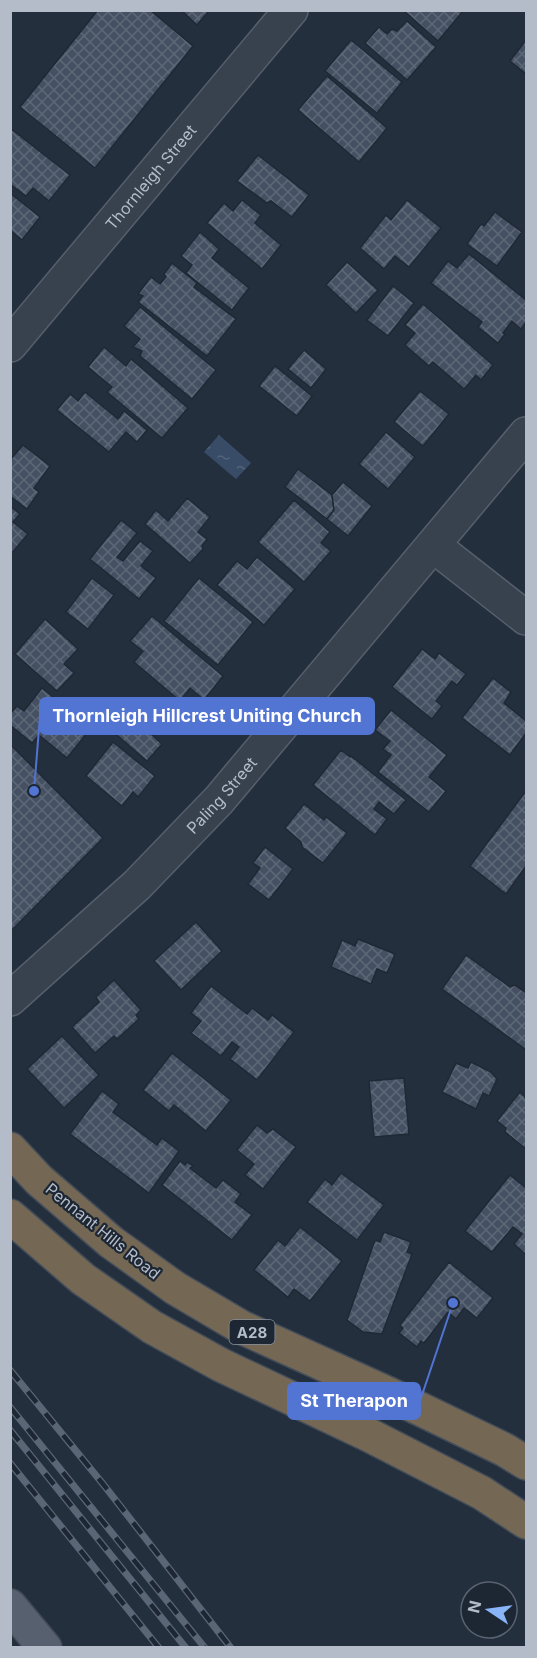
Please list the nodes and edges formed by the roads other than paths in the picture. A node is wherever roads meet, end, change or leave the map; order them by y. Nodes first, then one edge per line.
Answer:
1 (291, 10) edge
2 (10, 345) edge
3 (526, 434) edge
4 (434, 546) junction
5 (526, 618) edge
6 (10, 999) edge
7 (10, 1149) edge
8 (10, 1216) edge
9 (526, 1463) edge
10 (526, 1522) edge
11 (10, 1606) edge
12 (45, 1647) edge

1 - 2 street, Thornleigh Street
3 - 4 street, Paling Street
4 - 5 street
4 - 6 street, Paling Street
7 - 9 highway, Pennant Hills Road / A28
8 - 10 highway, A28
11 - 12 main road

